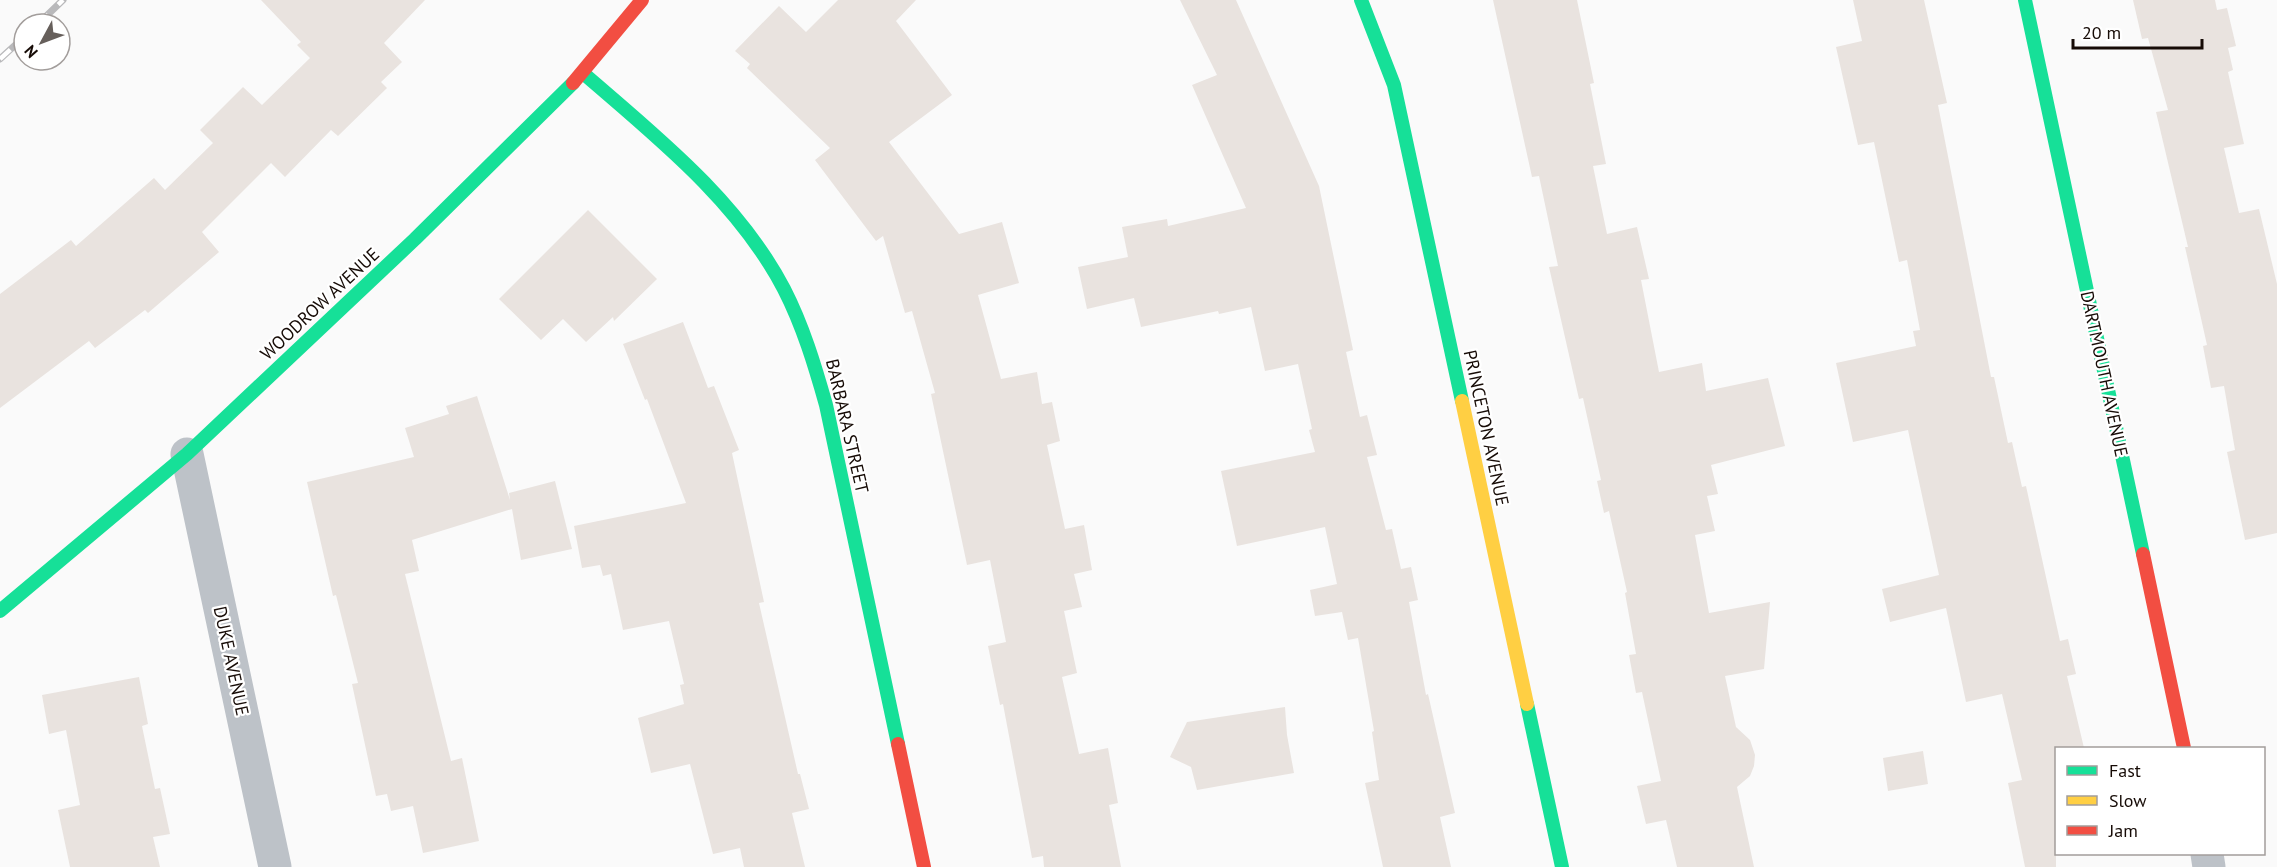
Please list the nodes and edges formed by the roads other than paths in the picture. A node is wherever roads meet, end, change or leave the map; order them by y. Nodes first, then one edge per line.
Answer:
1 (642, 0) edge
2 (1361, 0) edge
3 (2025, 0) edge
4 (582, 73) junction
5 (187, 454) junction
6 (0, 611) edge
7 (2184, 747) edge
8 (275, 867) edge
9 (924, 867) edge
10 (1562, 867) edge

1 - 4 street, WOODROW AVENUE
2 - 10 street, PRINCETON AVENUE
3 - 7 street, DARTMOUTH AVENUE
4 - 5 street, WOODROW AVENUE
4 - 9 street, BARBARA STREET
5 - 6 street, WOODROW AVENUE
5 - 8 street, DUKE AVENUE

